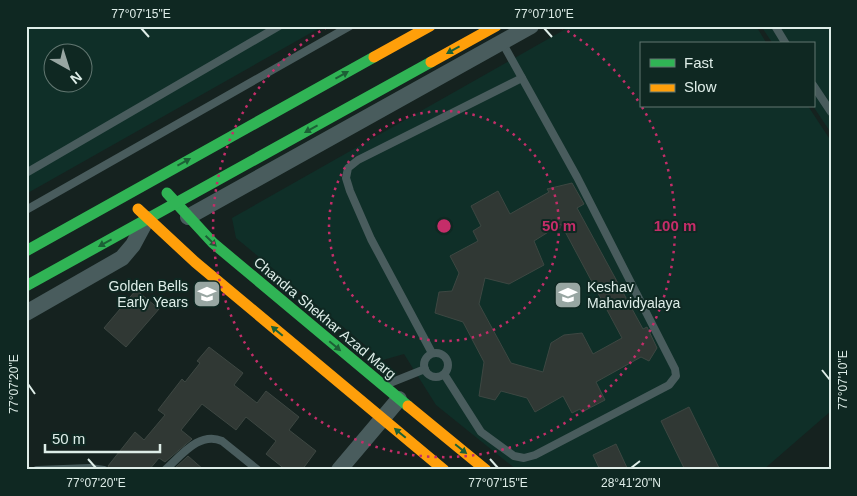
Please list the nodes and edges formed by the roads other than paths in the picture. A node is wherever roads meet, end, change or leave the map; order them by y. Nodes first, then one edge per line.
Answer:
1 (279, 26) edge
2 (350, 26) edge
3 (430, 26) edge
4 (531, 26) edge
5 (775, 26) edge
6 (495, 27) edge
7 (502, 42) junction
8 (785, 42) edge
9 (522, 78) junction
10 (814, 86) edge
11 (831, 112) edge
12 (26, 173) edge
13 (155, 179) junction
14 (126, 195) junction
15 (176, 204) junction
16 (26, 210) edge
17 (188, 217) junction
18 (147, 219) junction
19 (26, 251) edge
20 (26, 286) edge
21 (26, 313) edge
22 (432, 353) junction
23 (425, 369) junction
24 (444, 374) junction
25 (383, 386) junction
26 (399, 399) junction
27 (382, 418) junction
28 (37, 470) edge
29 (104, 470) edge
30 (165, 470) edge
31 (258, 470) edge
32 (338, 470) edge
33 (444, 470) edge
34 (486, 470) edge

1 - 12 lane
2 - 16 lane
13 -> 3 main road
4 - 7 street
5 - 8 lane
6 - 7 lane
6 -> 15 main road
7 - 9 lane
7 - 17 street
9 - 22 lane
9 - 24 lane
10 - 11 lane
13 - 14 main road
13 - 15 main road, Chandra Shekhar Azad Marg
14 - 18 main road
14 - 19 main road
15 - 17 main road, Chandra Shekhar Azad Marg
15 - 18 main road
17 -> 25 main road, Chandra Shekhar Azad Marg
18 -> 20 main road
18 - 21 street
27 -> 18 main road
22 - 23 lane
22 - 24 lane
23 - 24 lane
23 - 25 lane
25 - 26 main road, Chandra Shekhar Azad Marg
26 - 27 street
26 -> 34 main road, Chandra Shekhar Azad Marg
27 - 32 street
33 -> 27 main road
28 - 29 lane
30 - 31 lane

